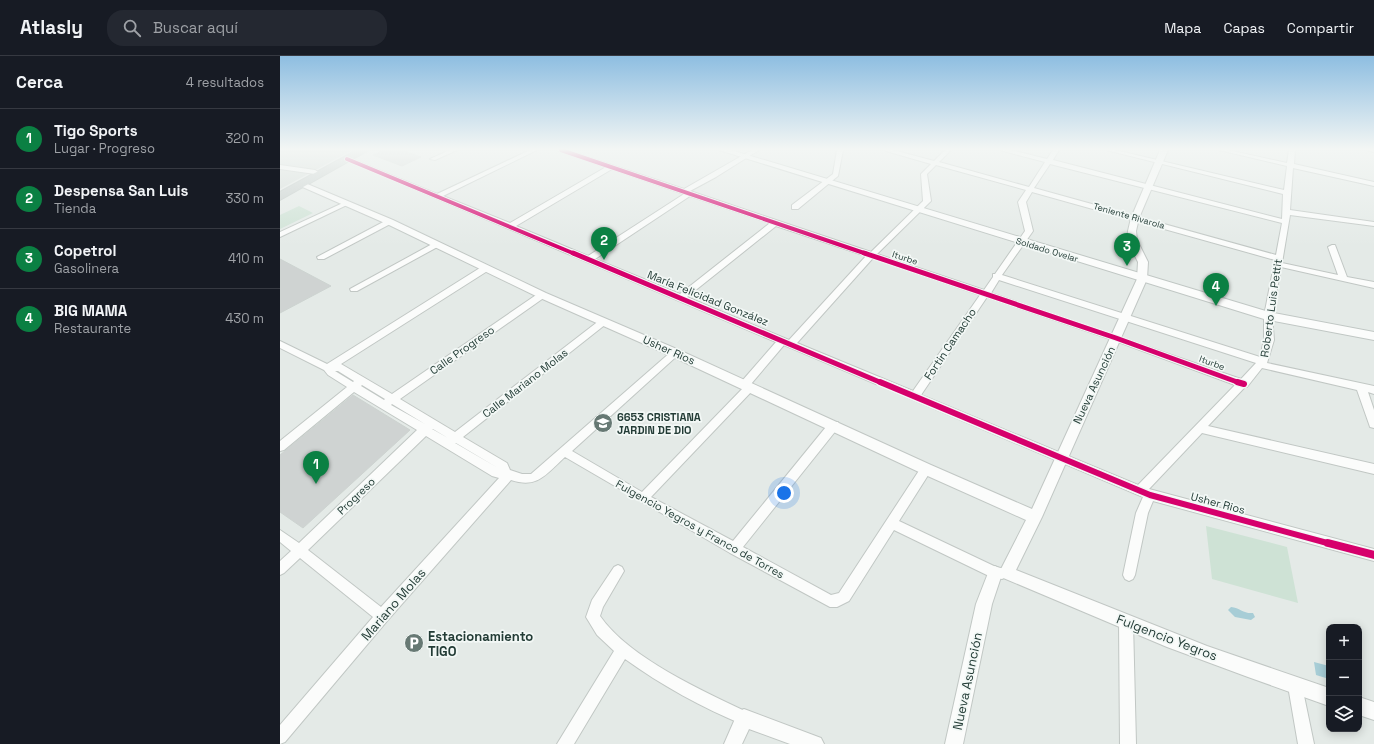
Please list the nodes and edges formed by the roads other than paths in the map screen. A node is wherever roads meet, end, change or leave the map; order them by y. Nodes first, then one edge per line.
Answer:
1 (297, 182) edge
2 (307, 182) edge
3 (404, 182) edge
4 (467, 182) edge
5 (585, 182) edge
6 (655, 182) edge
7 (705, 182) edge
8 (828, 182) edge
9 (832, 182) edge
10 (925, 182) edge
11 (1005, 182) edge
12 (1035, 182) edge
13 (1133, 182) edge
14 (1151, 182) edge
15 (1242, 182) edge
16 (1288, 182) edge
17 (302, 185) junction
18 (1149, 186) junction
19 (1030, 189) junction
20 (280, 191) edge
21 (687, 193) junction
22 (1287, 193) junction
23 (438, 196) junction
24 (280, 197) edge
25 (347, 204) junction
26 (795, 207) dead end
27 (918, 210) junction
28 (1286, 212) junction
29 (1135, 218) junction
30 (390, 222) junction
31 (1286, 222) junction
32 (775, 223) junction
33 (1374, 224) edge
34 (510, 226) junction
35 (280, 235) edge
36 (1022, 242) junction
37 (437, 245) junction
38 (1332, 248) dead end
39 (871, 256) junction
40 (321, 257) dead end
41 (589, 259) junction
42 (1278, 261) junction
43 (486, 268) junction
44 (996, 276) junction
45 (1142, 279) junction
46 (1344, 279) junction
47 (1374, 285) edge
48 (354, 289) dead end
49 (984, 294) junction
50 (542, 295) junction
51 (680, 298) junction
52 (1268, 316) junction
53 (1124, 318) junction
54 (603, 322) junction
55 (1374, 336) edge
56 (1116, 338) junction
57 (787, 342) junction
58 (280, 344) edge
59 (289, 350) junction
60 (674, 353) junction
61 (280, 356) edge
62 (1262, 364) junction
63 (328, 368) junction
64 (357, 384) junction
65 (1244, 384) junction
66 (748, 386) junction
67 (1361, 387) junction
68 (1374, 390) edge
69 (915, 396) junction
70 (387, 402) junction
71 (1374, 424) edge
72 (834, 425) junction
73 (428, 427) junction
74 (1200, 428) junction
75 (452, 441) junction
76 (280, 447) edge
77 (565, 452) junction
78 (1060, 458) junction
79 (926, 469) junction
80 (1374, 469) edge
81 (507, 474) junction
82 (1146, 493) junction
83 (643, 498) junction
84 (1035, 517) junction
85 (892, 523) junction
86 (280, 535) edge
87 (734, 549) junction
88 (300, 550) junction
89 (1374, 555) edge
90 (280, 569) edge
91 (618, 571) dead end
92 (1001, 573) junction
93 (1129, 576) dead end
94 (382, 616) junction
95 (1126, 622) junction
96 (623, 650) junction
97 (1295, 686) junction
98 (1326, 696) edge
99 (1362, 707) edge
100 (1374, 711) edge
101 (744, 718) junction
102 (280, 737) edge
103 (566, 744) edge
104 (733, 744) edge
105 (816, 744) edge
106 (954, 744) edge
107 (1128, 744) edge
108 (1306, 744) edge

1 - 20 highway
2 - 17 highway
3 - 23 street, María Felicidad González
4 - 23 street
5 - 34 street
6 - 21 street, Iturbe
7 - 21 street
8 - 26 street
9 - 27 main road, Soldado Ovelar
10 - 27 street
11 - 19 street, Teniente Rivarola
12 - 19 street, Fortin Camacho
13 - 18 street
14 - 18 street, Nueva Asunción
15 - 22 street
16 - 22 street, Roberto Luis Pettit
17 - 24 highway
17 - 25 street, Usher Rios
18 - 29 street, Nueva Asunción
18 - 31 street
19 - 29 street, Teniente Rivarola
19 - 36 street, Fortin Camacho
21 - 32 street, Iturbe
21 - 41 street
22 - 28 street, Roberto Luis Pettit
23 - 34 street, María Felicidad González
25 - 30 street, Usher Rios
25 - 35 street
27 - 36 main road, Soldado Ovelar
27 - 39 street
28 - 31 street, Roberto Luis Pettit
28 - 33 street
29 - 42 street, Teniente Rivarola
29 - 45 street, Nueva Asunción
30 - 37 street, Usher Rios
30 - 40 street
31 - 42 street, Roberto Luis Pettit
32 - 39 street, Iturbe
32 - 51 street
34 - 41 street, María Felicidad González
36 - 44 street, Fortin Camacho
36 - 45 main road, Soldado Ovelar
37 - 43 street, Usher Rios
37 - 48 street
38 - 46 street
39 - 49 street, Iturbe
39 - 57 street
41 - 51 street, María Felicidad González
42 - 46 street, Teniente Rivarola
42 - 52 street, Roberto Luis Pettit
43 - 50 street, Usher Rios
43 - 63 street
44 - 49 street, Fortin Camacho
44 - 53 street
45 - 52 main road, Soldado Ovelar
45 - 53 street, Nueva Asunción
46 - 47 street, Teniente Rivarola
49 - 56 street, Iturbe
49 - 69 street, Fortin Camacho
50 - 54 street, Usher Rios
50 - 70 street, Calle Progreso
51 - 57 street, María Felicidad González
52 - 55 main road, Soldado Ovelar
52 - 62 street, Roberto Luis Pettit
53 - 56 street, Nueva Asunción
53 - 62 street
54 - 60 street, Usher Rios
54 - 75 street, Calle Mariano Molas
56 - 65 street, Iturbe
56 - 78 street, Nueva Asunción
57 - 66 street
57 - 69 street, María Felicidad González
58 - 59 street
59 - 61 street
59 - 63 street
60 - 66 street, Usher Rios
60 - 77 street
62 - 65 street, Roberto Luis Pettit
62 - 67 street
63 - 64 street
64 - 70 street
64 - 76 street
65 - 74 street, Roberto Luis Pettit
66 - 72 street, Usher Rios
66 - 83 street
67 - 68 street
67 - 71 street
69 - 78 street, María Felicidad González
70 - 73 street
72 - 79 street, Usher Rios
72 - 87 street
73 - 75 street
73 - 88 street, Progreso
74 - 80 street
74 - 82 street, Roberto Luis Pettit
75 - 81 street
77 - 81 street
77 - 83 street, Fulgencio Yegros y Franco de Torres
78 - 82 street, Usher Rios
78 - 84 street, Nueva Asunción
79 - 84 street, Usher Rios
79 - 85 street
81 - 94 street, Mariano Molas
82 - 89 street, Usher Rios
82 - 93 street, Roberto Luis Pettit
83 - 87 street, Fulgencio Yegros y Franco de Torres
84 - 92 street, Nueva Asunción
85 - 87 street, Fulgencio Yegros y Franco de Torres
85 - 92 street
86 - 88 street
88 - 90 street, Progreso
88 - 94 street
91 - 96 street
92 - 95 street, Fulgencio Yegros
92 - 106 street, Nueva Asunción
94 - 102 street, Mariano Molas
95 - 97 street, Fulgencio Yegros
95 - 107 street
96 - 101 street
96 - 103 street
97 - 98 street, Fulgencio Yegros
97 - 108 street
99 - 100 street
101 - 104 street
101 - 105 street

